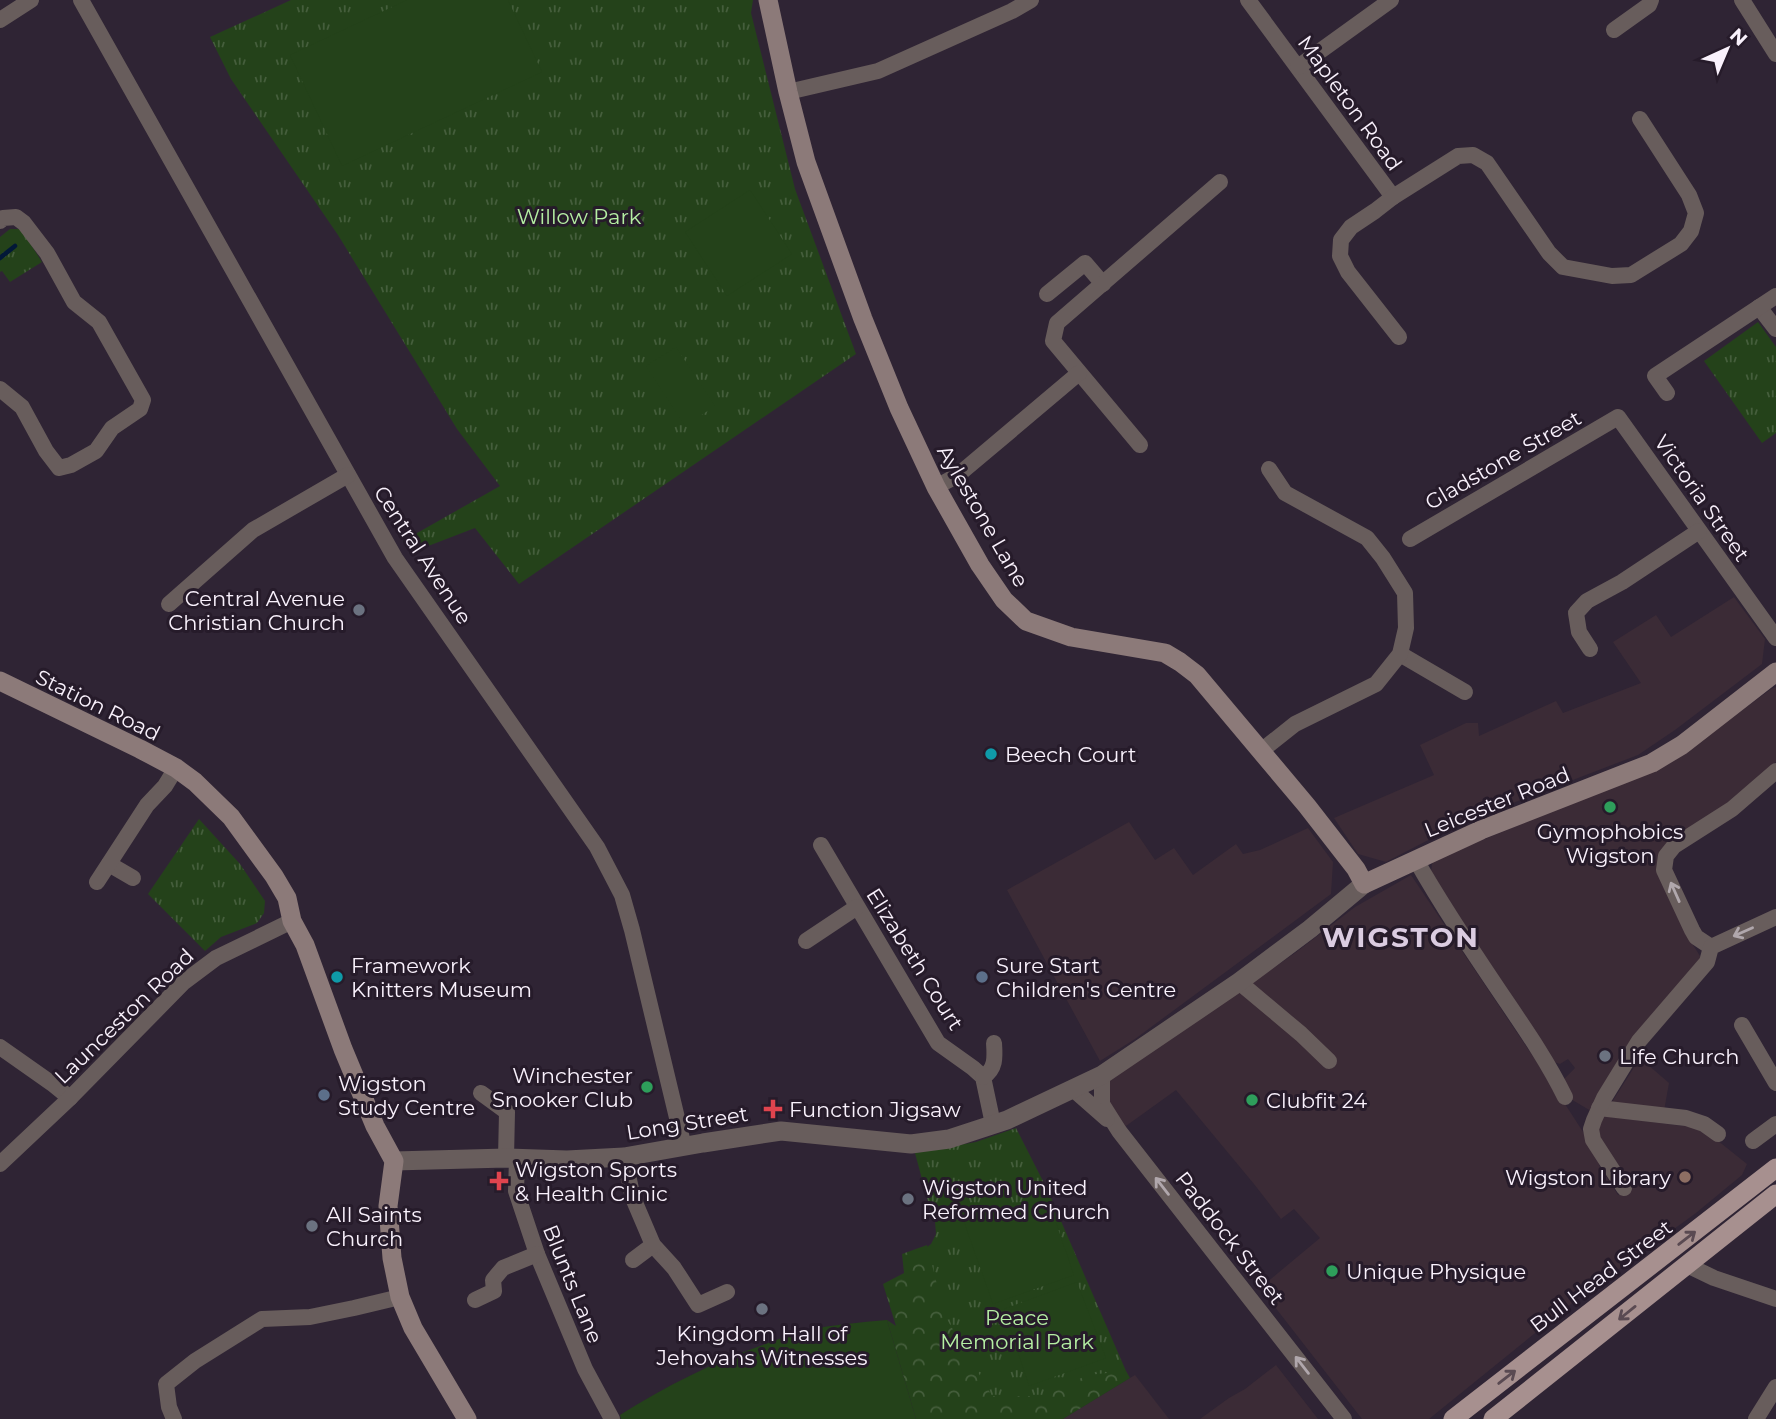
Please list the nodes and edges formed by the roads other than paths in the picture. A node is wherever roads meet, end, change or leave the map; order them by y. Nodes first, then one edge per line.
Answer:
1 (31, 0) edge
2 (81, 0) edge
3 (768, 0) edge
4 (1031, 0) edge
5 (1248, 0) edge
6 (1391, 0) edge
7 (1651, 0) edge
8 (1742, 0) edge
9 (0, 20) edge
10 (1614, 30) dead end
11 (1776, 54) edge
12 (1298, 67) junction
13 (789, 92) junction
14 (1640, 119) dead end
15 (1220, 182) dead end
16 (1393, 197) junction
17 (0, 221) edge
18 (1103, 284) junction
19 (1047, 294) dead end
20 (1776, 296) edge
21 (1759, 307) junction
22 (1776, 329) edge
23 (1399, 337) dead end
24 (1079, 373) junction
25 (0, 389) edge
26 (1667, 393) dead end
27 (1618, 417) joint
28 (1140, 446) dead end
29 (1269, 469) dead end
30 (348, 475) junction
31 (936, 487) junction
32 (1699, 531) junction
33 (1410, 539) dead end
34 (169, 604) dead end
35 (1776, 638) edge
36 (1590, 649) dead end
37 (1400, 654) junction
38 (1776, 672) edge
39 (0, 681) edge
40 (1465, 692) dead end
41 (1261, 751) junction
42 (176, 768) junction
43 (1776, 771) edge
44 (821, 845) dead end
45 (1416, 860) junction
46 (109, 864) junction
47 (133, 878) dead end
48 (97, 882) dead end
49 (1364, 884) junction
50 (857, 907) junction
51 (1776, 918) edge
52 (292, 921) junction
53 (806, 941) dead end
54 (1711, 947) junction
55 (1239, 982) junction
56 (1742, 1025) dead end
57 (994, 1043) dead end
58 (0, 1047) edge
59 (1329, 1061) dead end
60 (1102, 1075) junction
61 (983, 1077) junction
62 (1776, 1083) edge
63 (1074, 1090) junction
64 (481, 1093) dead end
65 (1565, 1097) dead end
66 (70, 1098) junction
67 (1599, 1108) junction
68 (993, 1124) junction
69 (1776, 1124) edge
70 (1119, 1131) junction
71 (1718, 1134) dead end
72 (1753, 1141) dead end
73 (684, 1147) junction
74 (624, 1157) junction
75 (512, 1159) junction
76 (394, 1161) junction
77 (0, 1164) edge
78 (1776, 1168) edge
79 (1624, 1188) dead end
80 (1776, 1194) edge
81 (653, 1245) junction
82 (537, 1254) junction
83 (634, 1260) dead end
84 (1687, 1265) junction
85 (727, 1292) dead end
86 (400, 1297) junction
87 (1776, 1299) edge
88 (475, 1300) dead end
89 (1776, 1387) edge
90 (174, 1419) edge
91 (467, 1419) edge
92 (612, 1419) edge
93 (1344, 1419) edge
94 (1453, 1419) edge
95 (1493, 1419) edge
96 (1756, 1419) edge

1 - 9 street
2 - 30 street, Central Avenue
3 - 13 main road, Aylestone Lane
4 - 13 street
5 - 12 street, Mapleton Road
6 - 12 street
7 - 10 street
8 - 11 street
12 - 16 street, Mapleton Road
13 - 31 main road, Aylestone Lane
14 - 16 street
15 - 18 street
16 - 23 street
17 - 25 street
18 - 19 street
18 - 24 street
20 - 21 street
21 - 22 street
21 - 26 street
24 - 28 street
24 - 31 street
27 - 32 street, Victoria Street
27 - 33 street, Gladstone Street
29 - 37 street
30 - 34 street
30 - 73 street, Central Avenue
31 - 41 main road, Aylestone Lane
32 - 35 street, Victoria Street
32 - 36 street
37 - 40 street
37 - 41 street
38 - 45 main road, Leicester Road
39 - 42 main road, Station Road
41 - 49 main road, Aylestone Lane
42 - 46 street
42 - 52 main road, Station Road
54 -> 43 street
44 - 50 street, Elizabeth Court
45 - 49 main road, Leicester Road
45 - 65 street
46 - 47 street
46 - 48 street
49 - 55 street, Leicester Road
50 - 53 street
50 - 61 street, Elizabeth Court
51 -> 54 street
52 - 66 street, Launceston Road
52 - 76 main road, Station Road
54 - 67 street
55 - 59 street
55 - 60 street, Long Street
56 - 62 street
57 - 61 street
58 - 66 street
60 - 63 street, Long Street
60 - 70 street, Paddock Street
61 - 68 street
63 - 68 street, Long Street
63 - 70 street
64 - 75 street, Blunts Lane
66 - 77 street, Launceston Road
67 - 71 street
67 - 79 street
68 - 73 street, Long Street
69 - 72 street
93 -> 70 street, Paddock Street
73 - 74 street, Long Street
74 - 75 street, Long Street
74 - 81 street
75 - 76 street, Long Street
75 - 82 street, Blunts Lane
76 - 86 main road
94 -> 78 main road, Bull Head Street
80 - 84 main road, Bull Head Street
81 - 83 street
81 - 85 street
82 - 88 street
82 - 92 street, Blunts Lane
84 - 87 street
84 -> 95 main road, Bull Head Street
86 - 90 street
86 - 91 main road
89 - 96 street

